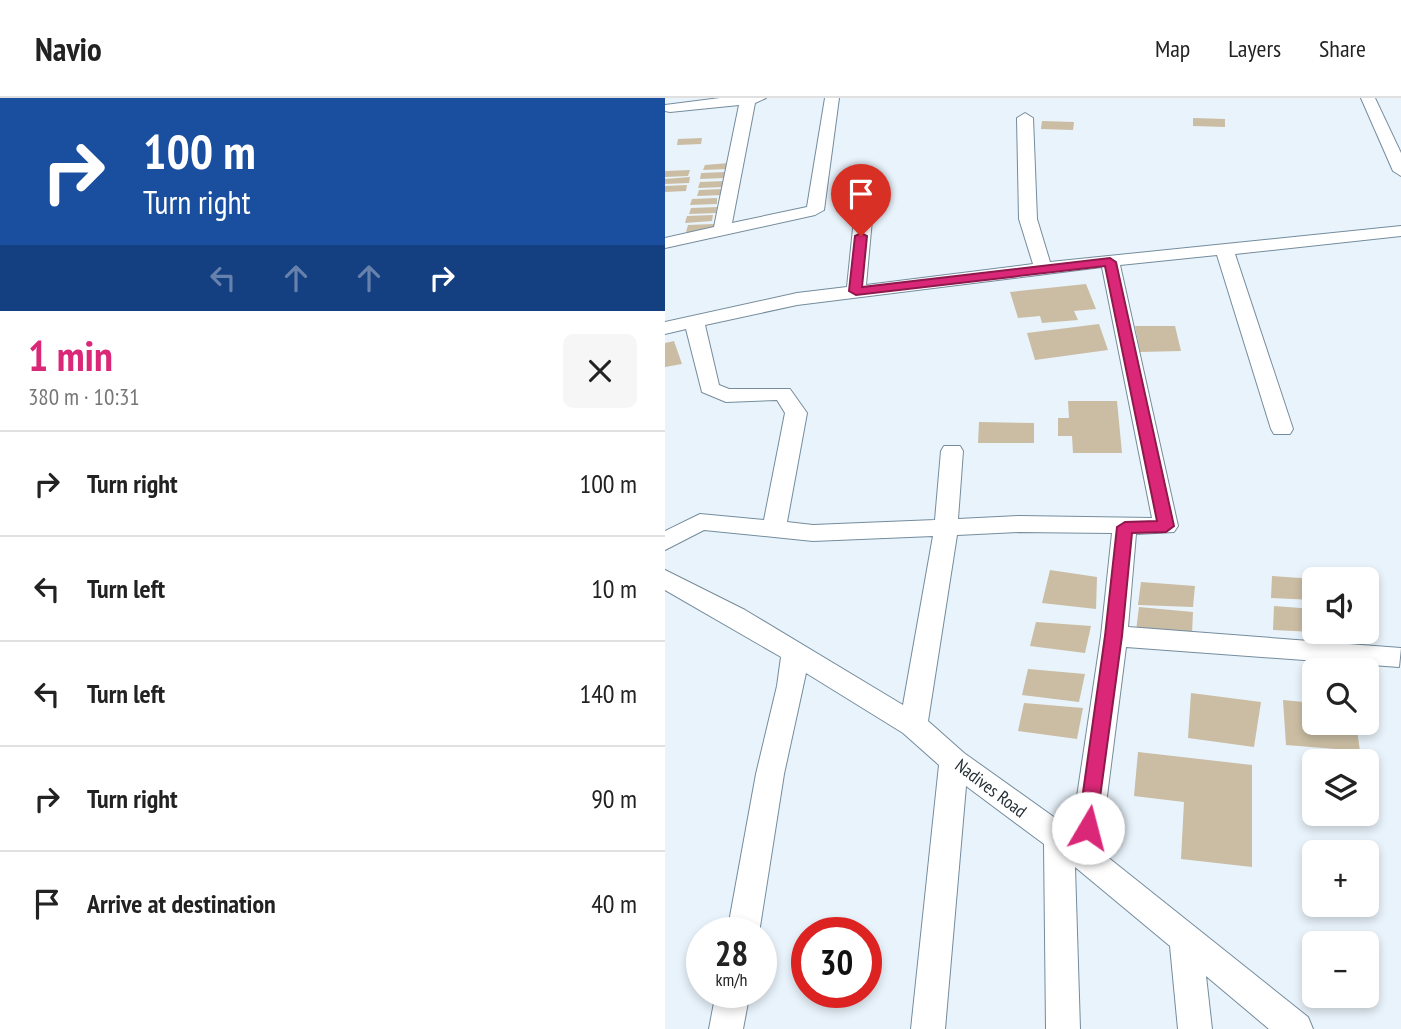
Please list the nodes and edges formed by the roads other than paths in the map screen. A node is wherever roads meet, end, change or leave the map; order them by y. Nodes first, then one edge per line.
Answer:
1 (832, 98) edge
2 (1368, 98) edge
3 (753, 99) edge
4 (667, 109) edge
5 (1025, 118) dead end
6 (1401, 171) edge
7 (864, 209) dead end
8 (722, 231) junction
9 (1401, 231) edge
10 (665, 243) edge
11 (1224, 248) junction
12 (1110, 262) junction
13 (1043, 268) junction
14 (856, 291) junction
15 (694, 321) junction
16 (665, 328) edge
17 (1282, 429) dead end
18 (953, 450) dead end
19 (946, 527) junction
20 (1125, 527) junction
21 (774, 529) junction
22 (665, 542) edge
23 (665, 579) edge
24 (1114, 636) junction
25 (795, 654) junction
26 (1399, 657) dead end
27 (913, 725) junction
28 (954, 761) junction
29 (1071, 847) junction
30 (746, 917) edge
31 (1185, 939) junction
32 (730, 1008) edge
33 (726, 1029) edge
34 (928, 1029) edge
35 (1063, 1029) edge
36 (1195, 1029) edge
37 (1296, 1029) edge

1 - 8 street
2 - 6 street
3 - 4 street
3 - 8 street
5 - 13 street
7 - 14 street
8 - 10 street
9 - 11 street
11 - 12 street
11 - 17 street
12 - 13 street
12 - 20 street
13 - 14 street
14 - 15 street
15 - 16 street
15 - 21 street
18 - 19 street
19 - 20 street
19 - 21 street
19 - 27 street
20 - 24 street
21 - 22 street
23 - 25 street, Nadives Road
24 - 26 street
24 - 29 street
25 - 27 street, Nadives Road
25 - 30 street
27 - 28 street, Nadives Road
28 - 29 street, Nadives Road
28 - 34 street
29 - 31 street, Nadives Road
29 - 35 street
31 - 36 street
31 - 37 street, Nadives Road
32 - 33 street

